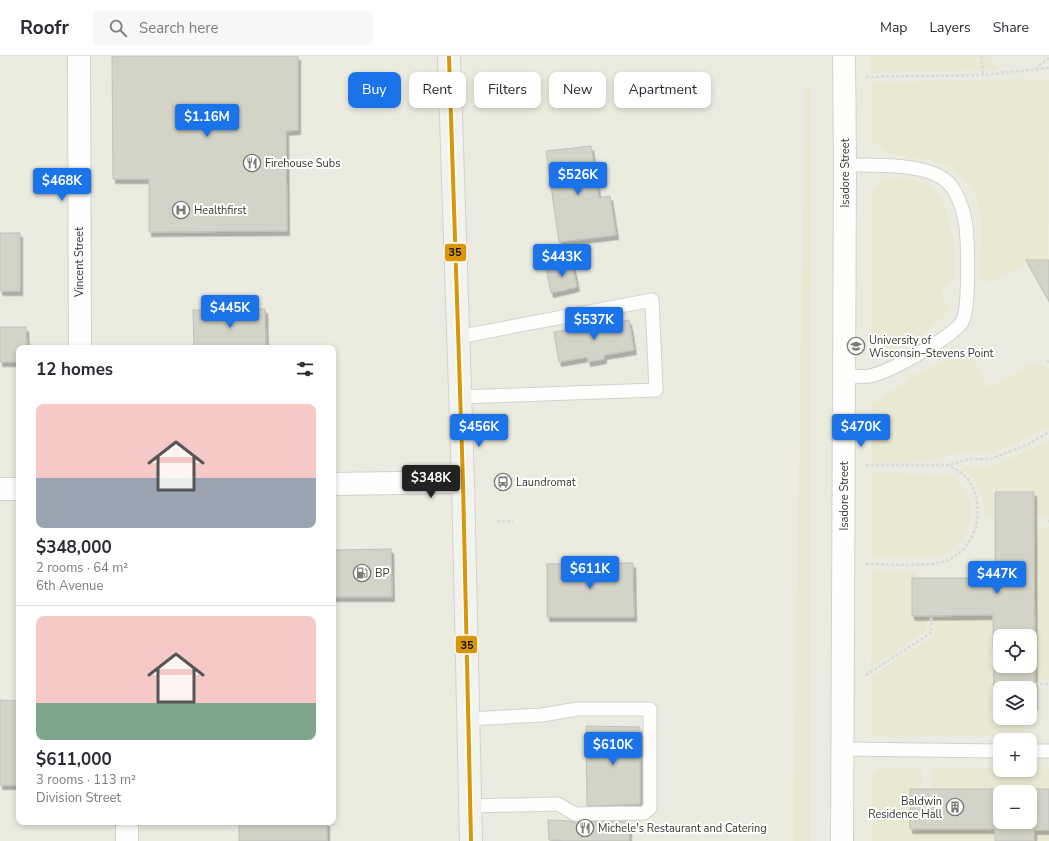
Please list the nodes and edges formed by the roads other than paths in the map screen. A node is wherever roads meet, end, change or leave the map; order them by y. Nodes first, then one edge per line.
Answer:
1 (79, 56) edge
2 (449, 56) edge
3 (844, 56) edge
4 (845, 165) junction
5 (458, 337) junction
6 (80, 345) edge
7 (844, 376) junction
8 (460, 397) junction
9 (463, 482) junction
10 (336, 484) edge
11 (0, 489) edge
12 (16, 489) edge
13 (469, 719) junction
14 (842, 749) junction
15 (993, 750) edge
16 (1037, 751) edge
17 (1049, 751) edge
18 (470, 806) junction
19 (127, 825) edge
20 (127, 841) edge
21 (471, 841) edge
22 (842, 841) edge

1 - 6 street, Vincent Street
2 - 5 main road
3 - 4 street, Isadore Street
4 - 7 street, Isadore Street
4 - 7 lane
5 - 8 main road
5 - 8 lane
7 - 14 street, Isadore Street
8 - 9 main road
9 - 10 street
9 - 13 main road
11 - 12 street
13 - 18 main road
13 - 18 lane
14 - 15 lane
14 - 22 street, Isadore Street
16 - 17 lane
18 - 21 main road
19 - 20 street

